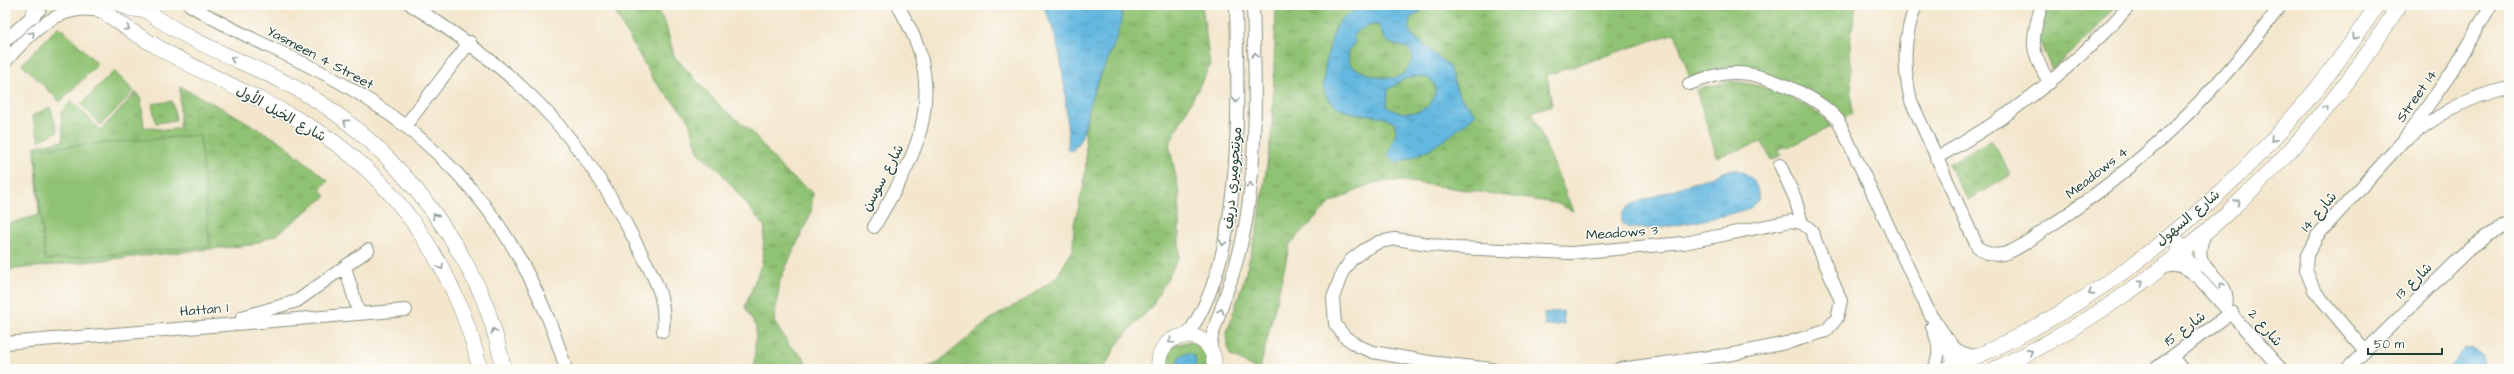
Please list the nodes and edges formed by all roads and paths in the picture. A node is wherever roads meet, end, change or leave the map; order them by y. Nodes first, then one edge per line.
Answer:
1 (44, 5) edge
2 (123, 5) edge
3 (190, 5) edge
4 (411, 5) edge
5 (898, 5) edge
6 (1236, 5) edge
7 (1253, 5) edge
8 (1916, 5) edge
9 (2042, 5) edge
10 (2130, 5) edge
11 (2281, 5) edge
12 (2377, 5) edge
13 (2399, 5) edge
14 (2491, 5) edge
15 (142, 8) edge
16 (100, 9) edge
17 (35, 10) edge
18 (5, 41) edge
19 (470, 42) junction
20 (5, 62) edge
21 (2050, 83) junction
22 (1689, 84) dead end
23 (2509, 88) edge
24 (405, 126) junction
25 (2403, 141) junction
26 (1936, 158) junction
27 (1780, 165) dead end
28 (2244, 169) junction
29 (1802, 223) junction
30 (2509, 224) edge
31 (874, 227) dead end
32 (2208, 229) junction
33 (368, 250) dead end
34 (2180, 252) junction
35 (345, 267) junction
36 (2161, 268) junction
37 (2200, 274) junction
38 (305, 296) junction
39 (2227, 307) junction
40 (406, 310) dead end
41 (360, 314) junction
42 (1931, 316) junction
43 (309, 318) junction
44 (219, 324) junction
45 (663, 331) dead end
46 (1187, 335) junction
47 (1947, 340) junction
48 (5, 343) edge
49 (1212, 351) junction
50 (2364, 351) junction
51 (1977, 356) junction
52 (2173, 358) junction
53 (1954, 368) edge
54 (480, 369) edge
55 (504, 369) edge
56 (566, 369) edge
57 (1159, 369) edge
58 (1214, 369) edge
59 (1227, 369) edge
60 (1492, 369) edge
61 (1619, 369) edge
62 (1934, 369) edge
63 (1995, 369) edge
64 (2155, 369) edge
65 (2182, 369) edge
66 (2281, 369) edge
67 (2347, 369) edge

1 - 17 street
2 - 15 main road
3 - 24 street, Yasmeen 4 Street
4 - 19 street
5 - 31 street, شارع سوسن
6 -> 46 street, مونتجوميري دريف
49 -> 7 street, مونتجوميري دريف
8 - 26 street, Meadows 4
9 - 21 street
10 - 21 street
11 - 26 street, Meadows 4
12 -> 28 main road, شارع السهول
32 -> 13 main road, شارع السهول
14 - 25 street, Street 14
55 -> 15 main road, شارع الخيل الأول
20 -> 16 street
16 -> 54 main road, شارع الخيل الأول
17 - 18 street
19 - 24 street
19 - 45 street
21 - 26 street
22 - 42 street
23 - 25 street, Street 14
24 - 56 street, Yasmeen 4 Street
25 - 50 street, شارع 14
27 - 29 street
28 - 34 main road
28 -> 51 main road, شارع السهول
29 - 60 street, Meadows 3
29 - 61 street
30 - 50 street, شارع 13
32 - 34 main road, شارع السهول
32 - 37 street
33 - 35 street
34 - 36 main road, شارع السهول
34 - 37 main road
35 - 38 street
35 - 41 street
36 - 37 street
63 -> 36 main road, شارع السهول
37 - 39 street
37 - 39 street
38 - 43 street
38 - 44 street
39 - 52 street, شارع 15
39 - 66 street, شارع 2
40 - 41 street, Hattan 1
41 - 43 street, Hattan 1
42 - 47 street
42 - 62 street
43 - 44 street, Hattan 1
44 - 48 street, Hattan 1
46 - 49 main road
46 -> 57 main road
47 - 51 street
47 - 53 main road
49 - 58 main road
49 - 59 main road
50 - 67 street, شارع 13
51 - 53 main road, شارع السهول
52 - 64 street, شارع 15
52 - 65 street

